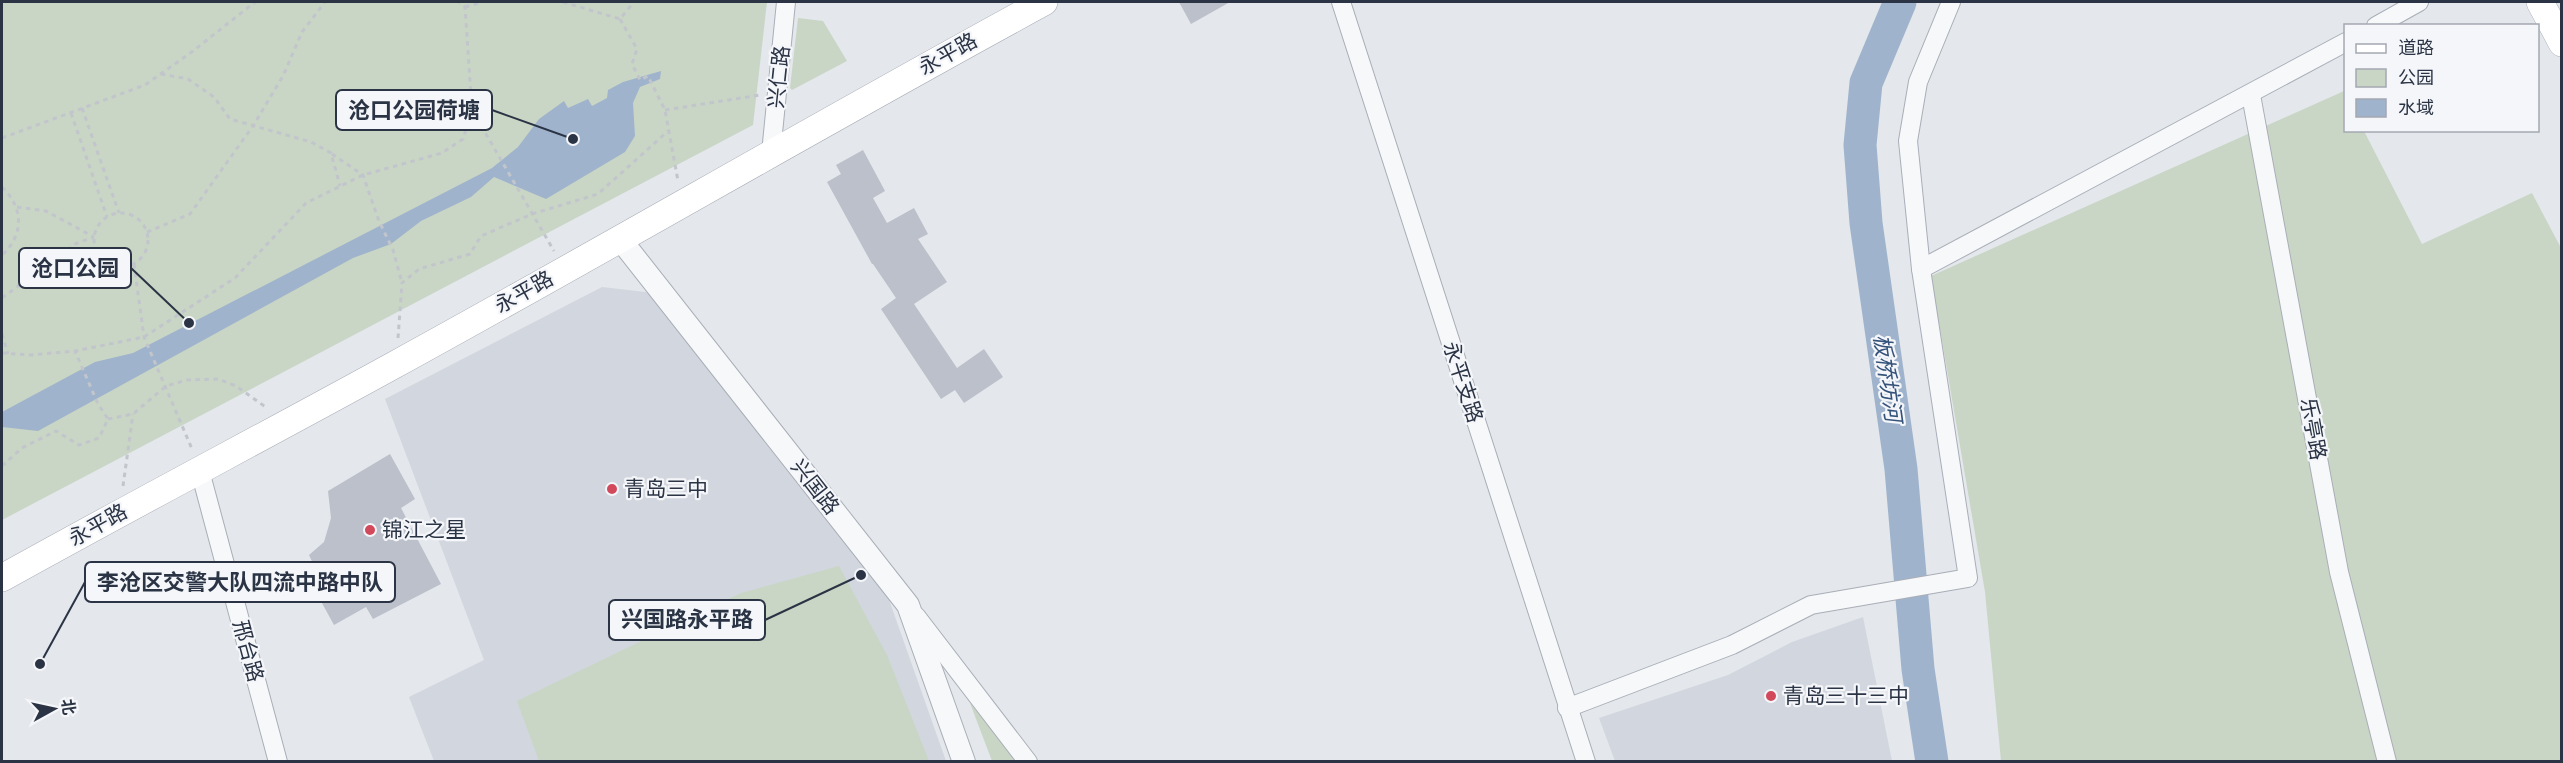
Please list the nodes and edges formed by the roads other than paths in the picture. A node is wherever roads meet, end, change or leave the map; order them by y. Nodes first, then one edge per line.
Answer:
1 (786, 2) edge
2 (1044, 2) edge
3 (1341, 2) edge
4 (1951, 2) edge
5 (2419, 2) edge
6 (2540, 2) edge
7 (2380, 24) edge
8 (2344, 43) edge
9 (2562, 44) edge
10 (2251, 95) junction
11 (771, 153) junction
12 (620, 239) junction
13 (1921, 269) junction
14 (200, 471) junction
15 (2, 578) edge
16 (908, 605) junction
17 (1567, 708) junction
18 (278, 762) edge
19 (964, 762) edge
20 (1028, 762) edge
21 (1586, 762) edge
22 (2387, 762) edge

1 - 11 street, 兴仁路
2 - 11 main road, 永平路
3 - 17 street, 永平支路
4 - 13 street
5 - 7 street
6 - 9 main road
8 - 10 street
10 - 13 street
10 - 22 street, 乐亭路
11 - 12 main road, 永平路
12 - 14 main road, 永平路
12 - 16 street, 兴国路
13 - 17 street
14 - 15 main road, 永平路
14 - 18 street, 邢台路
16 - 19 street, 兴国路
16 - 20 street
17 - 21 street, 永平支路

